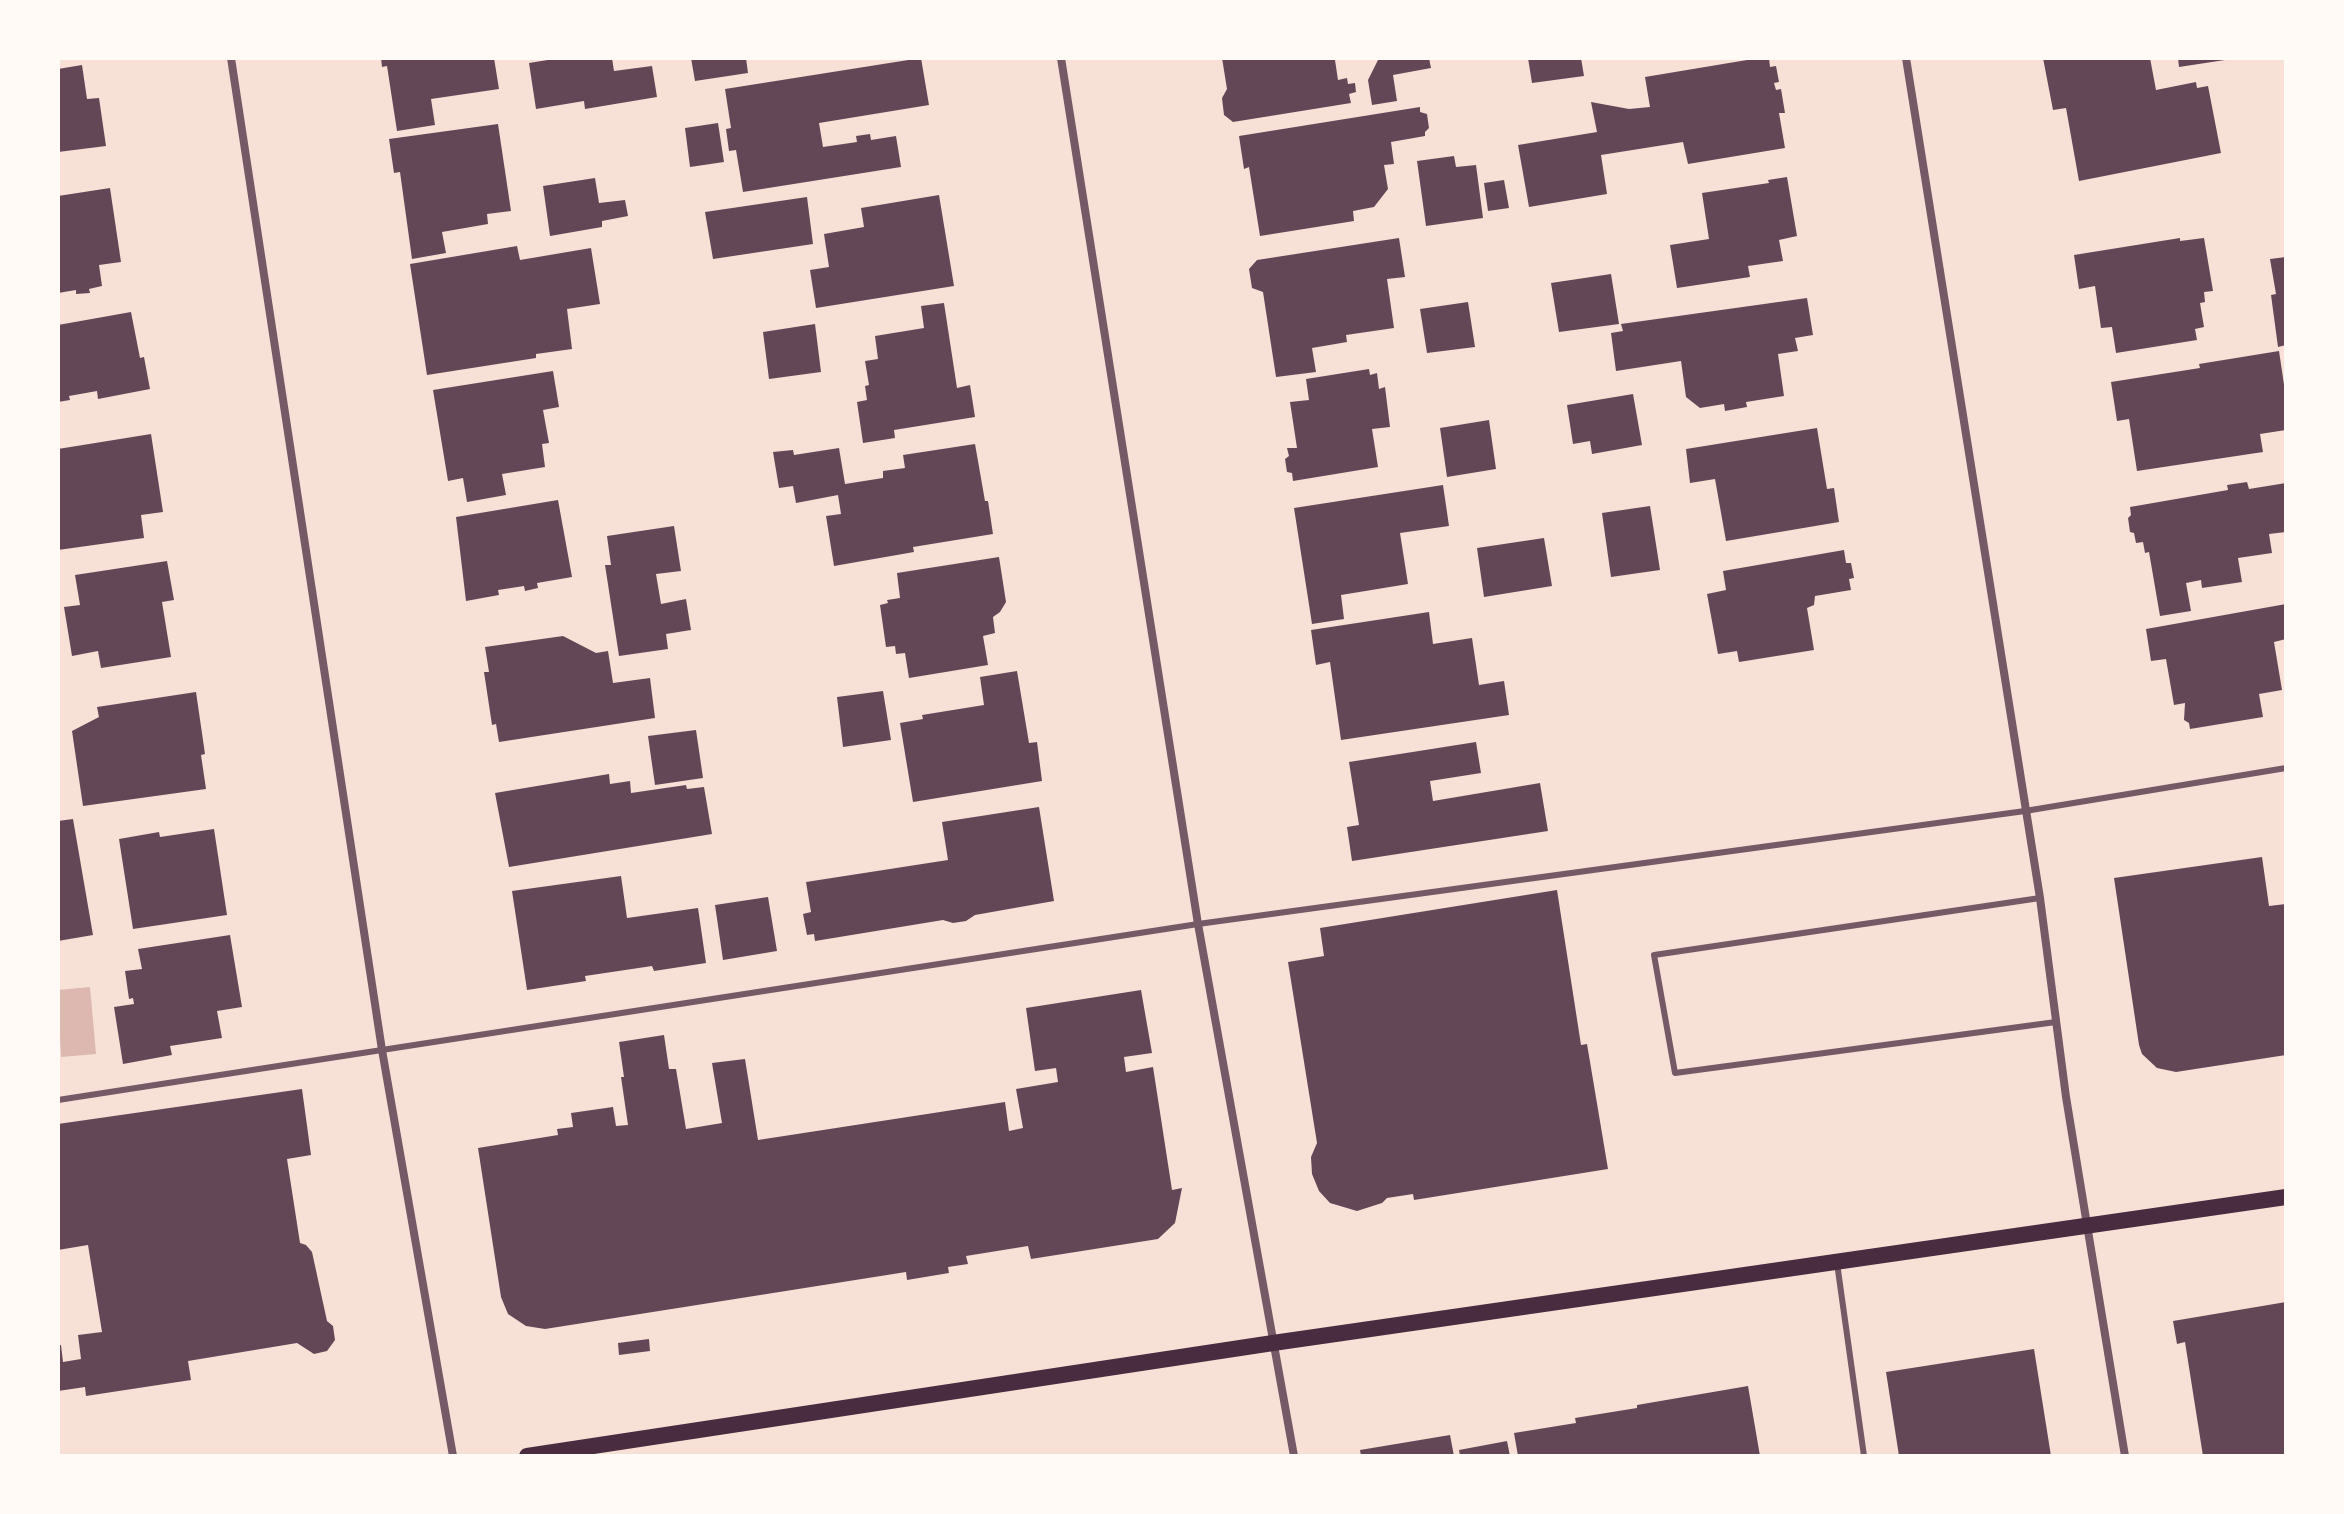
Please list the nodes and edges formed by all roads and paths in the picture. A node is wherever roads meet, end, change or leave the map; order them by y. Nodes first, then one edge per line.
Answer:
1 (231, 58) edge
2 (1061, 58) edge
3 (1906, 58) edge
4 (2286, 768) edge
5 (2025, 811) junction
6 (2040, 898) junction
7 (1198, 924) junction
8 (2056, 1022) junction
9 (382, 1050) junction
10 (58, 1100) edge
11 (2286, 1197) edge
12 (2087, 1226) junction
13 (1837, 1263) junction
14 (1273, 1343) junction
15 (608, 1450) edge
16 (453, 1456) edge
17 (527, 1456) edge
18 (1294, 1456) edge
19 (1864, 1456) edge
20 (2125, 1456) edge

1 - 9 street
2 - 7 street
3 - 5 street
4 - 5 lane
5 - 6 street
5 - 7 lane
6 - 8 street
6 - 8 lane
7 - 9 lane
7 - 14 street
8 - 12 street
9 - 10 lane
9 - 16 street
11 - 12 main road
12 - 13 main road
12 - 20 street
13 - 14 main road
13 - 19 lane
14 - 15 main road
14 - 18 street
15 - 17 main road

